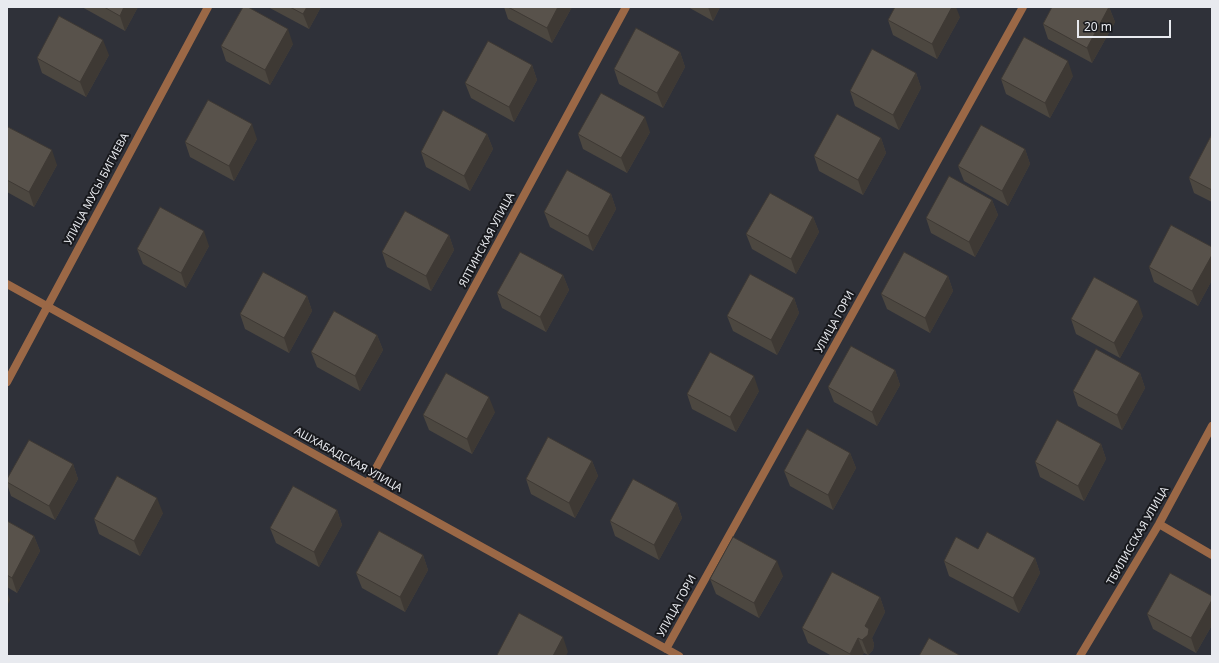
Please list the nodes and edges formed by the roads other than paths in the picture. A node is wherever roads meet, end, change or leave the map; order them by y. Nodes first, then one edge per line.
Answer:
1 (208, 7) edge
2 (626, 7) edge
3 (1023, 7) edge
4 (7, 284) edge
5 (47, 306) junction
6 (7, 382) edge
7 (1212, 426) edge
8 (368, 484) junction
9 (1159, 524) junction
10 (1212, 555) edge
11 (666, 649) junction
12 (679, 656) edge
13 (1080, 656) edge

1 - 5 street, УЛИЦА МУСЫ БИГИЕВА
2 - 8 street, ЯЛТИНСКАЯ УЛИЦА
3 - 11 street, УЛИЦА ГОРИ
4 - 5 street, АШХАБАДСКАЯ УЛИЦА
5 - 6 street, УЛИЦА МУСЫ БИГИЕВА
5 - 8 street, АШХАБАДСКАЯ УЛИЦА
7 - 9 street, ТБИЛИССКАЯ УЛИЦА
8 - 11 street, АШХАБАДСКАЯ УЛИЦА
9 - 10 street
9 - 13 street, ТБИЛИССКАЯ УЛИЦА
11 - 12 street, АШХАБАДСКАЯ УЛИЦА

